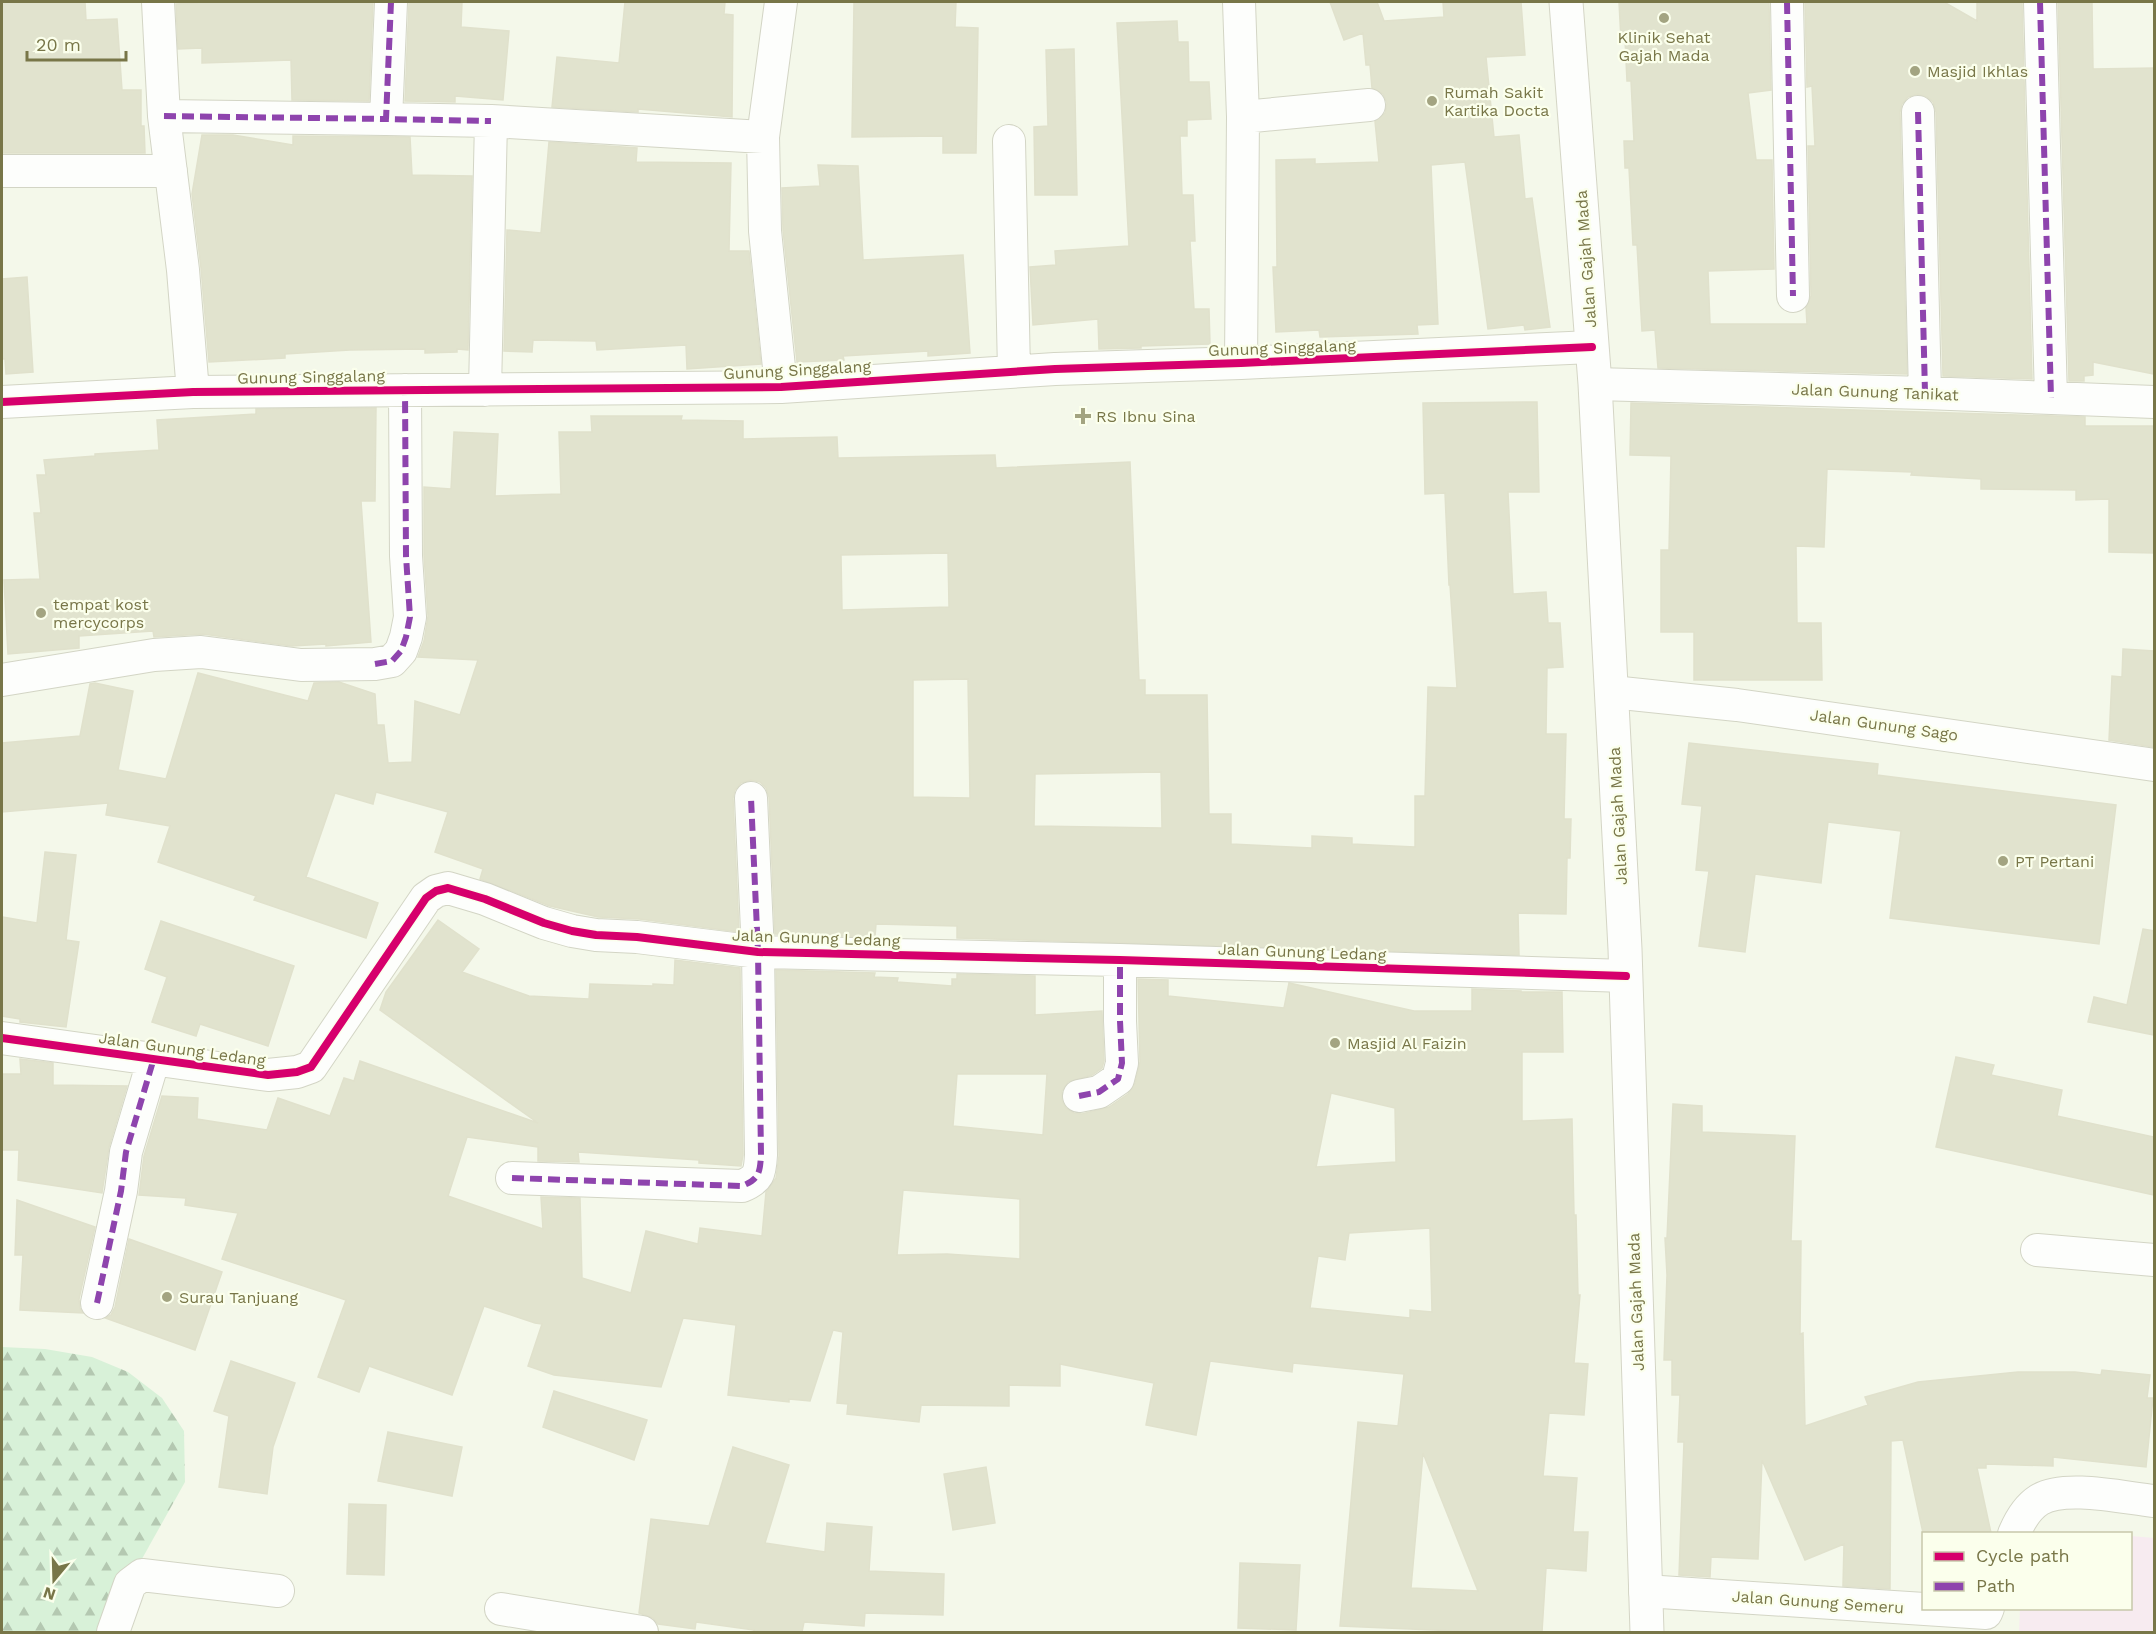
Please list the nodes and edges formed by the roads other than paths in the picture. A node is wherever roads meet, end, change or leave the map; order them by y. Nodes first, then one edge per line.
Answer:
1 (158, 2) edge
2 (391, 2) edge
3 (781, 2) edge
4 (1239, 2) edge
5 (1566, 2) edge
6 (1786, 2) edge
7 (2040, 2) edge
8 (1369, 105) dead end
9 (1918, 112) dead end
10 (164, 116) junction
11 (1243, 117) junction
12 (386, 119) junction
13 (492, 121) junction
14 (763, 137) junction
15 (1010, 141) dead end
16 (2, 171) edge
17 (171, 171) junction
18 (1793, 296) dead end
19 (1592, 347) junction
20 (1241, 363) junction
21 (1014, 371) junction
22 (1595, 384) junction
23 (781, 387) junction
24 (405, 390) junction
25 (485, 390) junction
26 (193, 392) junction
27 (1925, 393) junction
28 (2051, 398) junction
29 (2, 402) edge
30 (2154, 402) edge
31 (2, 680) edge
32 (1612, 692) junction
33 (2154, 765) edge
34 (751, 798) dead end
35 (758, 952) junction
36 (1120, 960) junction
37 (1626, 976) junction
38 (2, 1038) edge
39 (154, 1058) junction
40 (1079, 1096) dead end
41 (512, 1178) dead end
42 (2037, 1250) dead end
43 (2154, 1260) edge
44 (97, 1303) dead end
45 (2154, 1501) edge
46 (2015, 1532) edge
47 (278, 1591) dead end
48 (1645, 1591) junction
49 (501, 1609) dead end
50 (1987, 1618) edge
51 (113, 1632) edge
52 (642, 1632) edge
53 (1647, 1632) edge

1 - 10 street
2 - 12 street
3 - 14 street
4 - 11 street
5 - 19 main road, Jalan Gajah Mada
6 - 18 street
7 - 28 street
8 - 11 street
9 - 27 street
10 - 12 street
10 - 17 street
11 - 20 street
12 - 13 street
13 - 14 street
13 - 25 street
14 - 23 street
15 - 21 street
16 - 17 street
17 - 26 street
19 - 20 street, Gunung Singgalang
19 - 22 main road, Jalan Gajah Mada
20 - 21 street, Gunung Singgalang
21 - 23 street, Gunung Singgalang
22 - 27 street, Jalan Gunung Tanikat
22 - 32 main road, Jalan Gajah Mada
23 - 25 street, Gunung Singgalang
24 - 25 street, Gunung Singgalang
24 - 26 street, Gunung Singgalang
24 - 31 street
26 - 29 street, Gunung Singgalang
27 - 28 street, Jalan Gunung Tanikat
28 - 30 street, Jalan Gunung Tanikat
32 - 33 street, Jalan Gunung Sago
32 - 37 main road, Jalan Gajah Mada
34 - 35 street
35 - 36 street, Jalan Gunung Ledang
35 - 39 street, Jalan Gunung Ledang
35 - 41 street
36 - 37 street, Jalan Gunung Ledang
36 - 40 street
37 - 48 main road, Jalan Gajah Mada
38 - 39 street, Jalan Gunung Ledang
39 - 44 street
42 - 43 street
45 - 46 street
47 - 51 street
48 - 50 street, Jalan Gunung Semeru
48 - 53 main road, Jalan Gajah Mada
49 - 52 street

